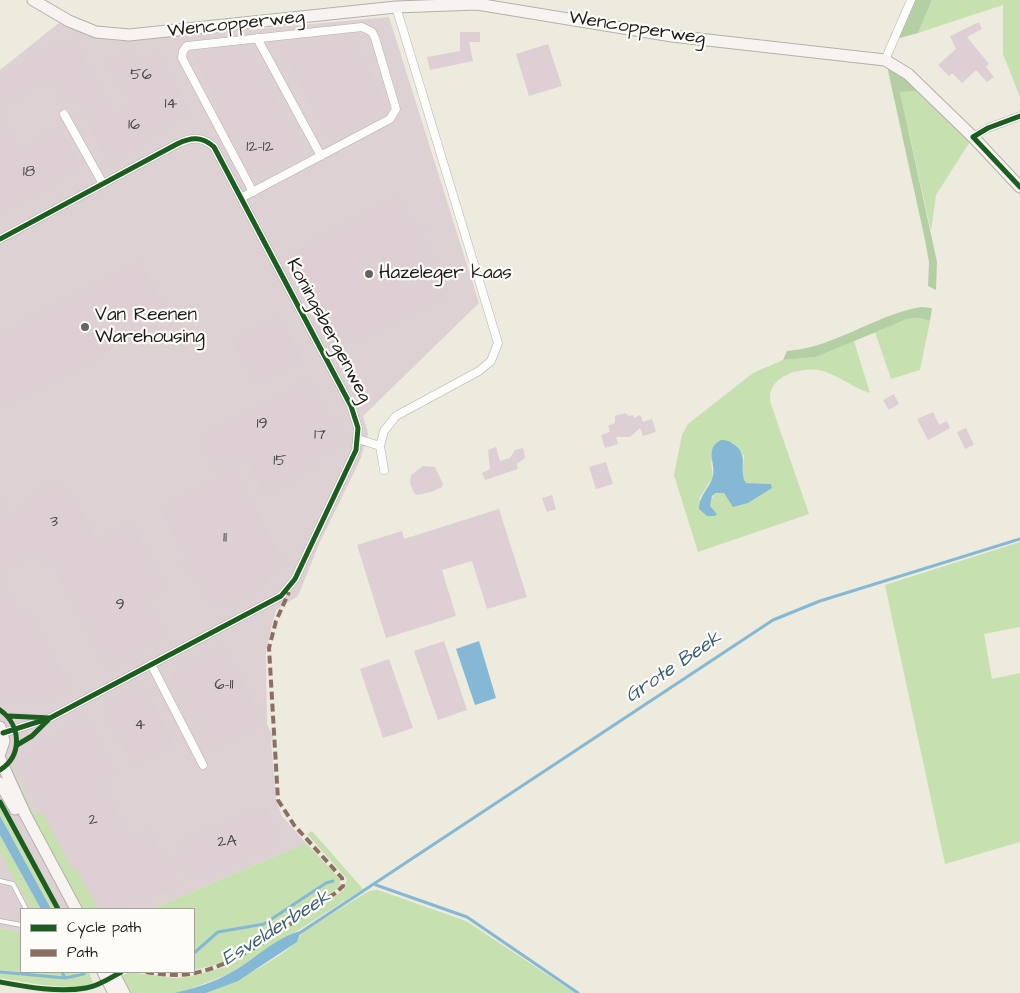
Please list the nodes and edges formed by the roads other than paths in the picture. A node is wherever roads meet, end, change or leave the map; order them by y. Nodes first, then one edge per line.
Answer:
1 (33, 0) edge
2 (911, 0) edge
3 (396, 7) junction
4 (257, 38) junction
5 (885, 60) junction
6 (64, 114) dead end
7 (1020, 116) edge
8 (973, 137) junction
9 (321, 156) junction
10 (103, 184) junction
11 (1020, 187) edge
12 (252, 192) junction
13 (241, 198) junction
14 (0, 240) edge
15 (358, 439) junction
16 (380, 446) junction
17 (384, 470) dead end
18 (151, 664) junction
19 (2, 730) edge
20 (0, 753) edge
21 (0, 759) edge
22 (203, 764) dead end
23 (0, 783) edge
24 (0, 881) edge
25 (25, 908) edge
26 (68, 908) edge
27 (75, 908) edge
28 (0, 921) edge
29 (20, 925) edge
30 (104, 973) edge
31 (114, 973) edge
32 (114, 993) edge
33 (124, 993) edge

1 - 3 street, Wencopperweg
2 - 5 street
3 - 5 street, Wencopperweg
3 - 16 street
4 - 9 street
4 - 9 street
4 - 12 street
5 - 8 street, Wencopperweg
6 - 10 street
7 - 8 street
8 - 11 street, Wencopperweg
9 - 12 street
10 - 13 street, Koningsbergenweg
10 - 14 street, Koningsbergenweg
12 - 13 street
13 - 15 street, Koningsbergenweg
15 - 16 street
15 - 18 street, Koningsbergenweg
16 - 17 street
18 - 19 street, Koningsbergenweg
18 - 22 street
19 - 20 street
21 - 27 street
23 - 26 street
24 - 25 lane
28 - 29 lane
30 - 32 street
31 - 33 street

